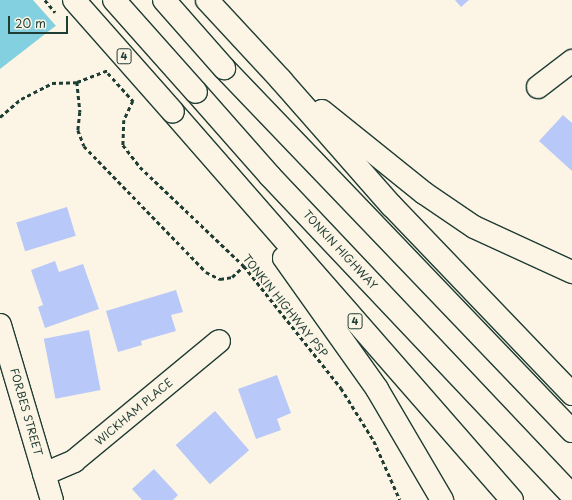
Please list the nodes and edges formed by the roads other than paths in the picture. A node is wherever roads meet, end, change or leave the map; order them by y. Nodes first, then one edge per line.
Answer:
1 (74, 0) edge
2 (114, 0) edge
3 (164, 0) edge
4 (207, 0) edge
5 (572, 61) edge
6 (281, 80) junction
7 (538, 87) dead end
8 (200, 141) junction
9 (572, 272) edge
10 (0, 325) edge
11 (219, 341) dead end
12 (572, 394) edge
13 (572, 431) edge
14 (44, 474) junction
15 (572, 495) edge
16 (52, 500) edge
17 (442, 500) edge
18 (512, 500) edge

1 - 8 main road, 4, bridge
2 - 15 main road, TONKIN HIGHWAY, bridge
3 - 13 main road, bridge
4 - 6 main road
5 - 7 main road
6 - 9 main road
6 - 12 main road
8 - 17 main road
8 - 18 main road, 4
10 - 14 main road, FORBES STREET
11 - 14 main road, WICKHAM PLACE
14 - 16 main road, FORBES STREET

